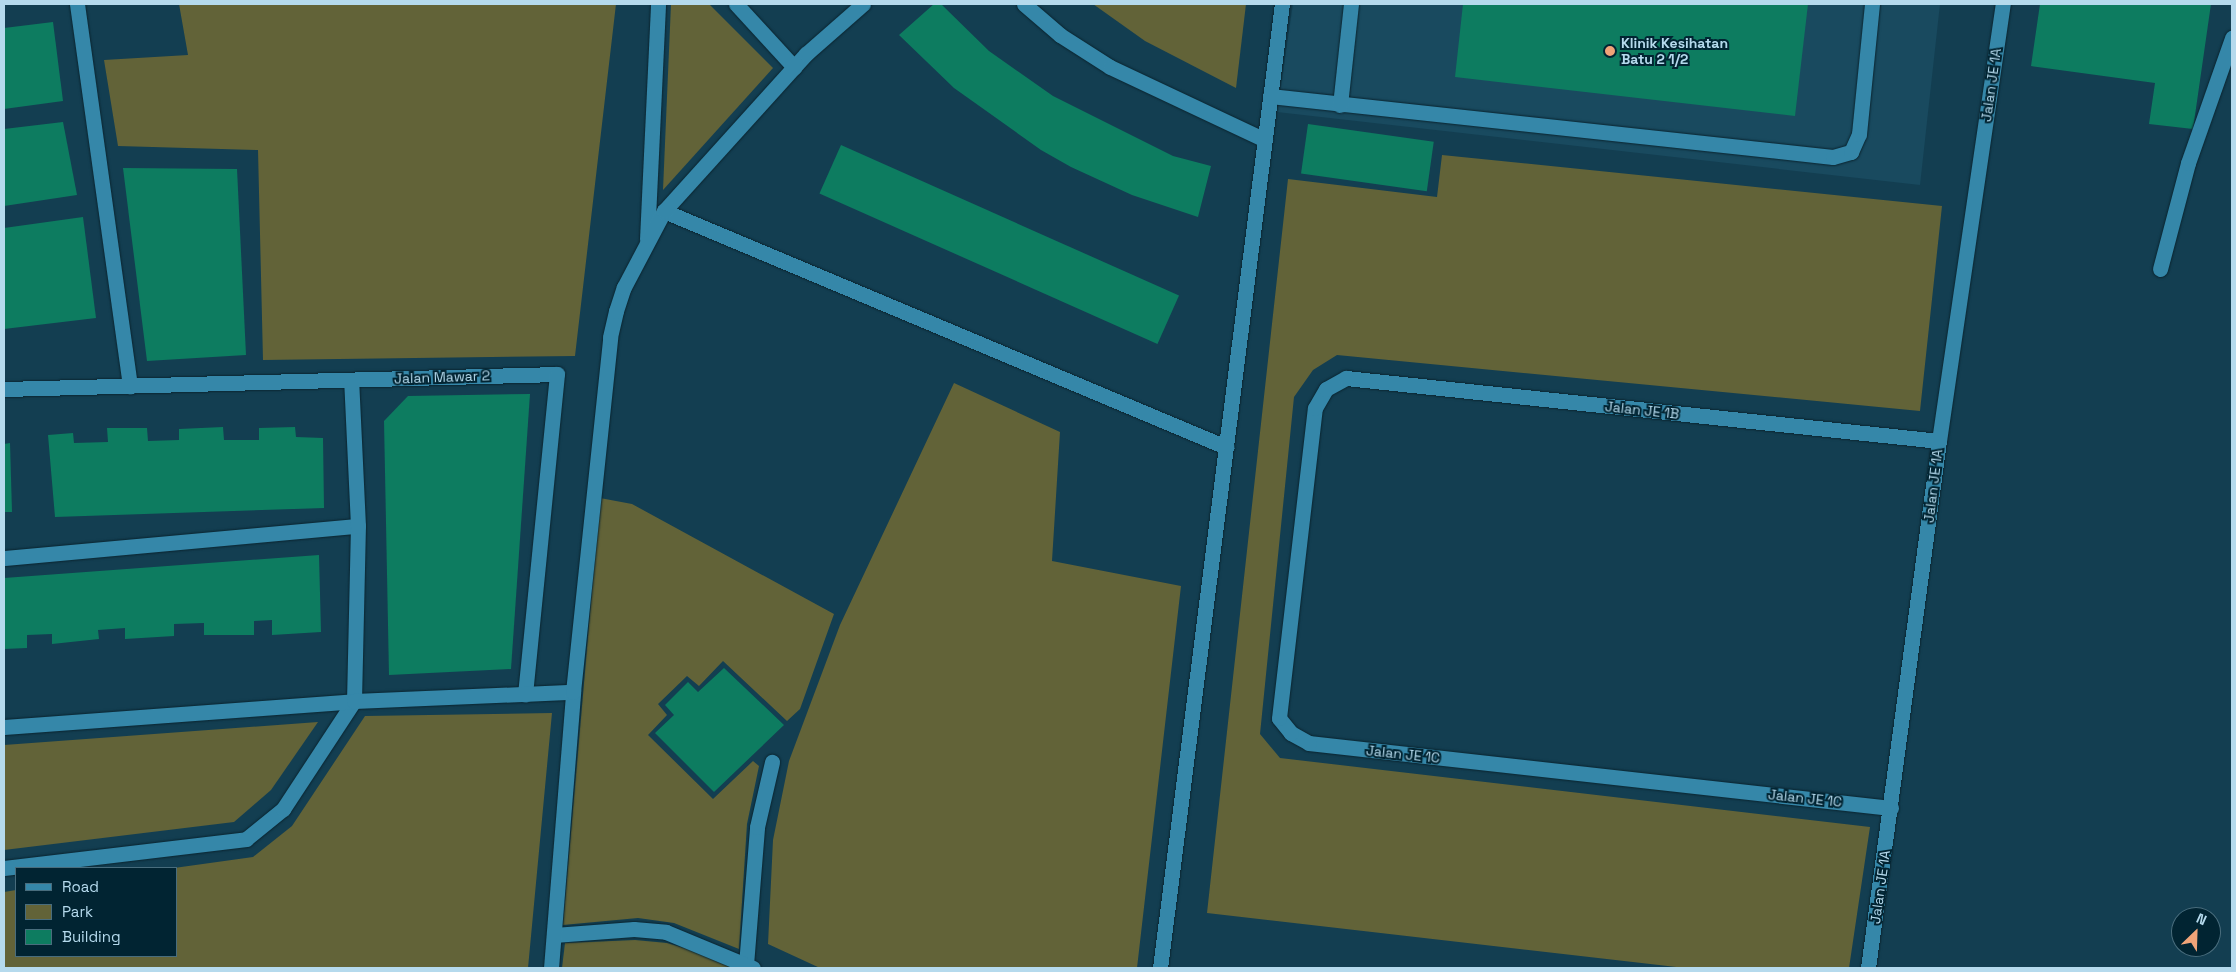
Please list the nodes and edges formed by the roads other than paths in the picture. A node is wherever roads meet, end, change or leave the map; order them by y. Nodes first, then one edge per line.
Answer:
1 (78, 4) edge
2 (658, 4) edge
3 (736, 4) edge
4 (863, 4) edge
5 (1024, 4) edge
6 (1282, 4) edge
7 (1351, 4) edge
8 (1872, 4) edge
9 (2003, 4) edge
10 (2232, 38) edge
11 (794, 68) junction
12 (1270, 96) junction
13 (1340, 105) junction
14 (1265, 140) junction
15 (664, 211) junction
16 (647, 244) junction
17 (2160, 269) dead end
18 (1346, 378) joint
19 (351, 380) junction
20 (130, 386) junction
21 (4, 389) edge
22 (1939, 441) junction
23 (1226, 448) junction
24 (358, 526) junction
25 (4, 558) edge
26 (573, 692) junction
27 (525, 694) junction
28 (354, 701) junction
29 (4, 727) edge
30 (772, 762) dead end
31 (1891, 808) junction
32 (4, 868) edge
33 (554, 935) junction
34 (749, 966) edge
35 (551, 968) edge
36 (1160, 968) edge
37 (1868, 968) edge

1 - 20 street
2 - 16 street
3 - 11 street
4 - 11 street
5 - 14 street
6 - 12 street
7 - 13 street
8 - 13 street
9 - 22 street, Jalan JE 1A
10 - 17 street
11 - 15 street
12 - 13 street
12 - 14 street
14 - 23 street
15 - 16 street
15 - 23 street
16 - 26 street
18 - 22 street, Jalan JE 1B
18 - 31 street, Jalan JE 1C
19 - 20 street, Jalan Mawar 2
19 - 24 street
19 - 27 street, Jalan Mawar 2
20 - 21 street, Jalan Mawar 2
22 - 31 street, Jalan JE 1A
23 - 36 street
24 - 25 street
24 - 28 street
26 - 27 street
26 - 33 street
27 - 28 street
28 - 29 street
28 - 32 street
30 - 34 street
31 - 37 street, Jalan JE 1A
33 - 34 street
33 - 35 street

